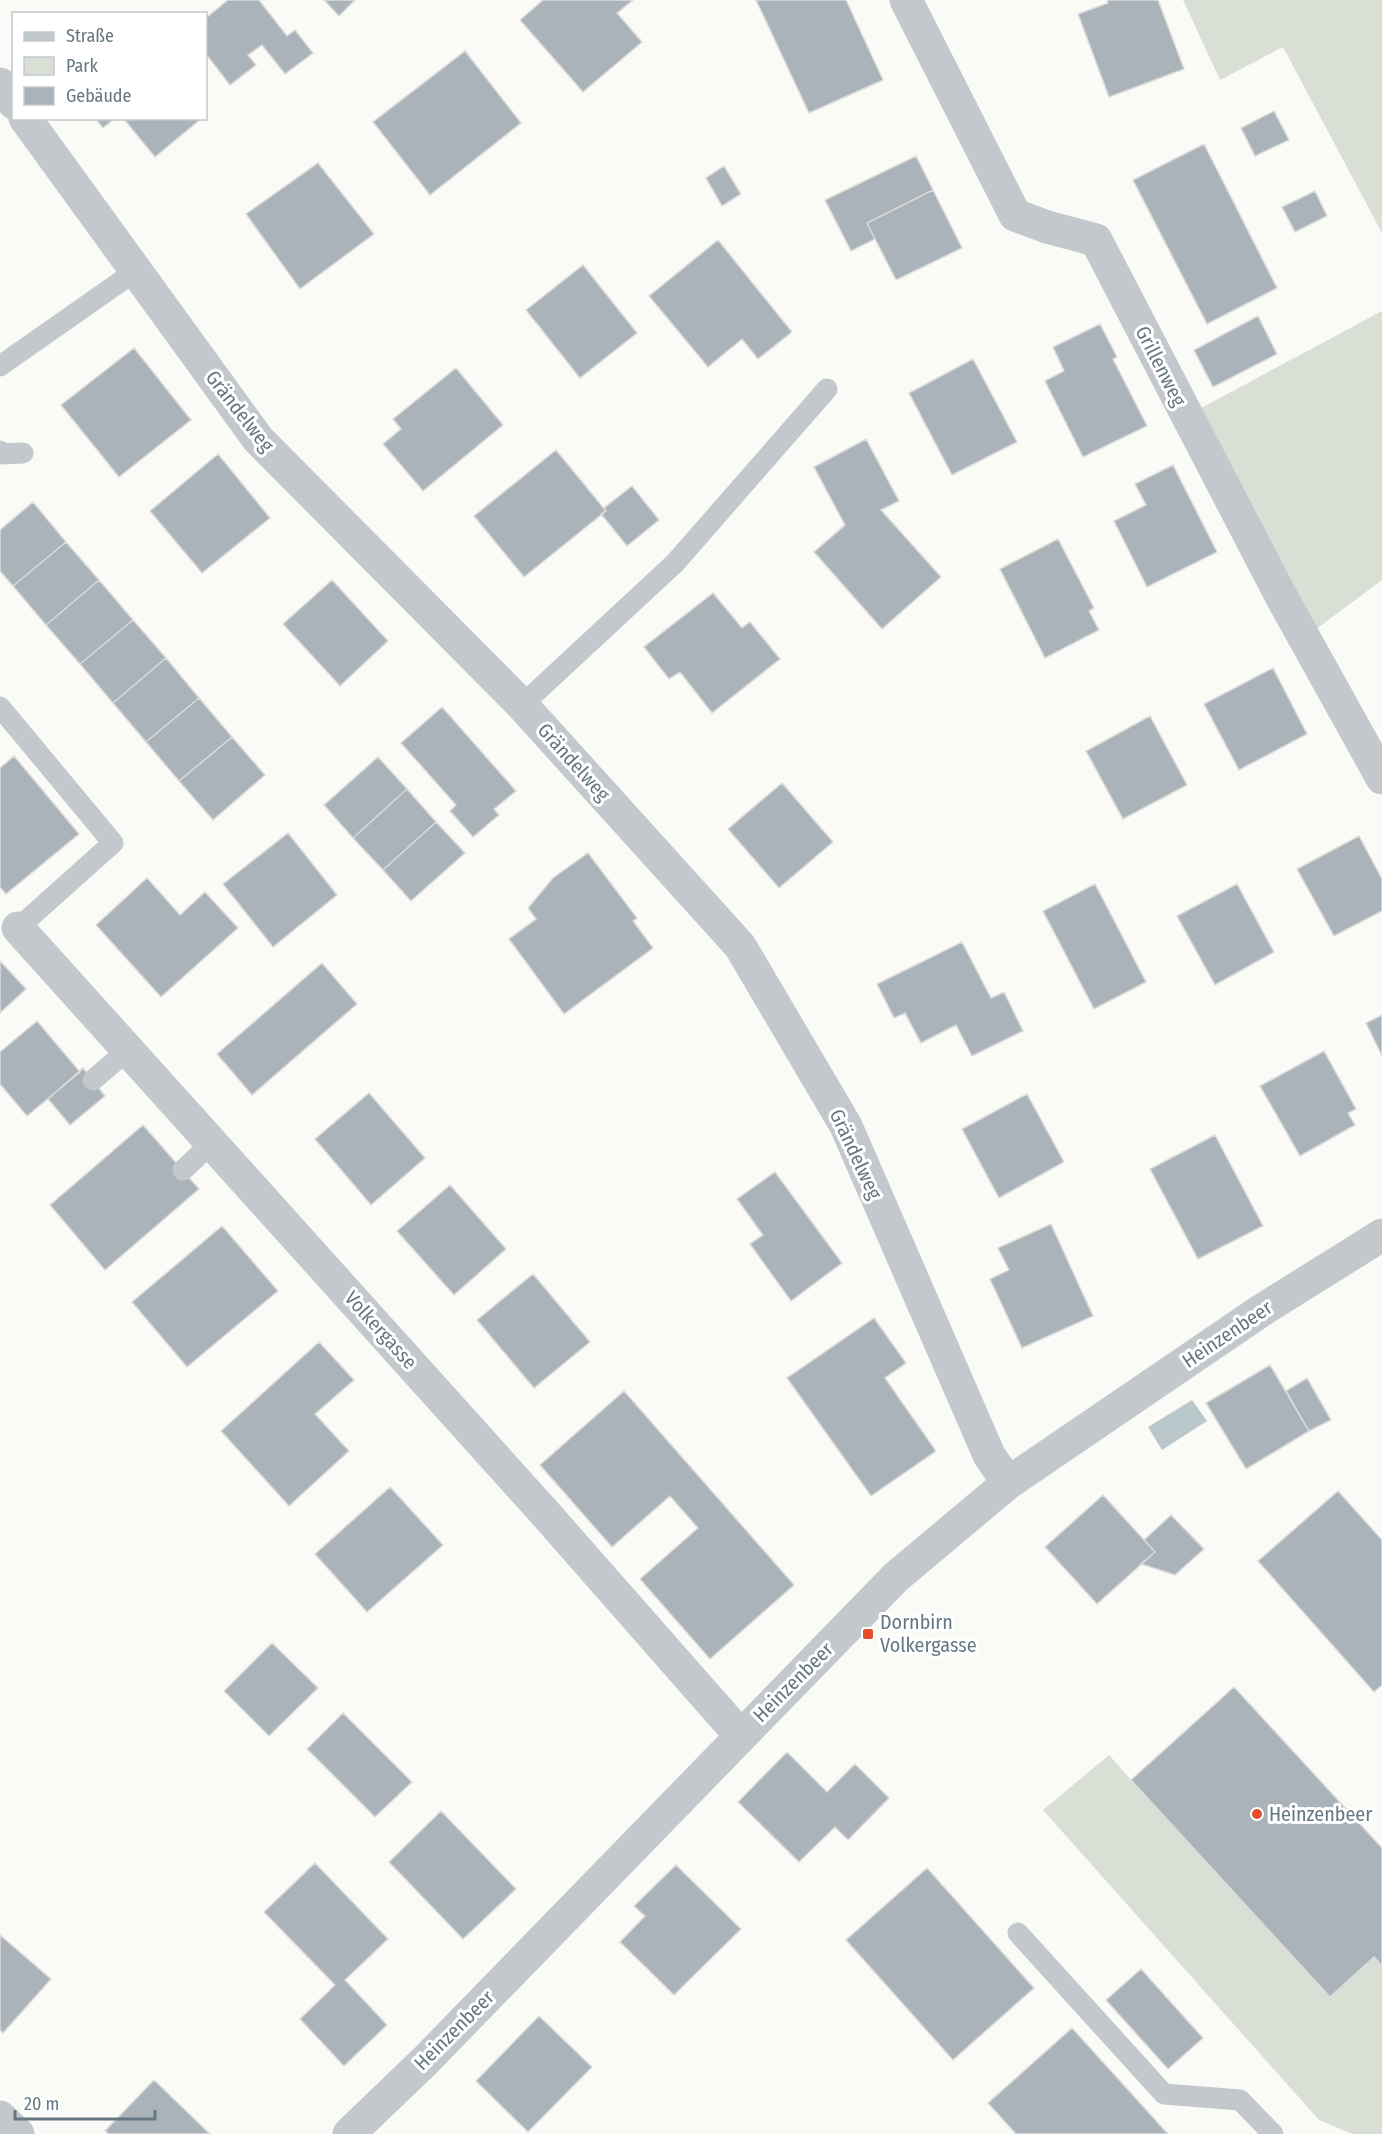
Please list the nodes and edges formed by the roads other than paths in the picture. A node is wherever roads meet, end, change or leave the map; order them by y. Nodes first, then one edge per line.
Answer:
1 (906, 0) edge
2 (0, 84) edge
3 (12, 100) edge
4 (26, 120) edge
5 (137, 270) junction
6 (0, 366) edge
7 (827, 389) dead end
8 (0, 451) edge
9 (23, 453) dead end
10 (522, 705) junction
11 (0, 707) edge
12 (1382, 778) edge
13 (18, 928) joint
14 (128, 1050) junction
15 (93, 1080) dead end
16 (212, 1143) junction
17 (183, 1170) dead end
18 (1382, 1235) edge
19 (1008, 1483) junction
20 (740, 1735) junction
21 (1017, 1934) dead end
22 (0, 2117) edge
23 (360, 2130) edge
24 (18, 2134) edge
25 (1273, 2134) edge

1 - 12 street, Grillenweg
2 - 3 street
4 - 5 street, Grändelweg
5 - 6 lane
5 - 10 street, Grändelweg
7 - 10 lane
8 - 9 lane
10 - 19 street, Grändelweg
11 - 13 lane
13 - 14 street, Volkergasse
14 - 15 lane
14 - 16 street, Volkergasse
16 - 17 lane
16 - 20 street, Volkergasse
18 - 19 street, Heinzenbeer
19 - 20 street, Heinzenbeer
20 - 23 street, Heinzenbeer
21 - 25 lane
22 - 24 street

